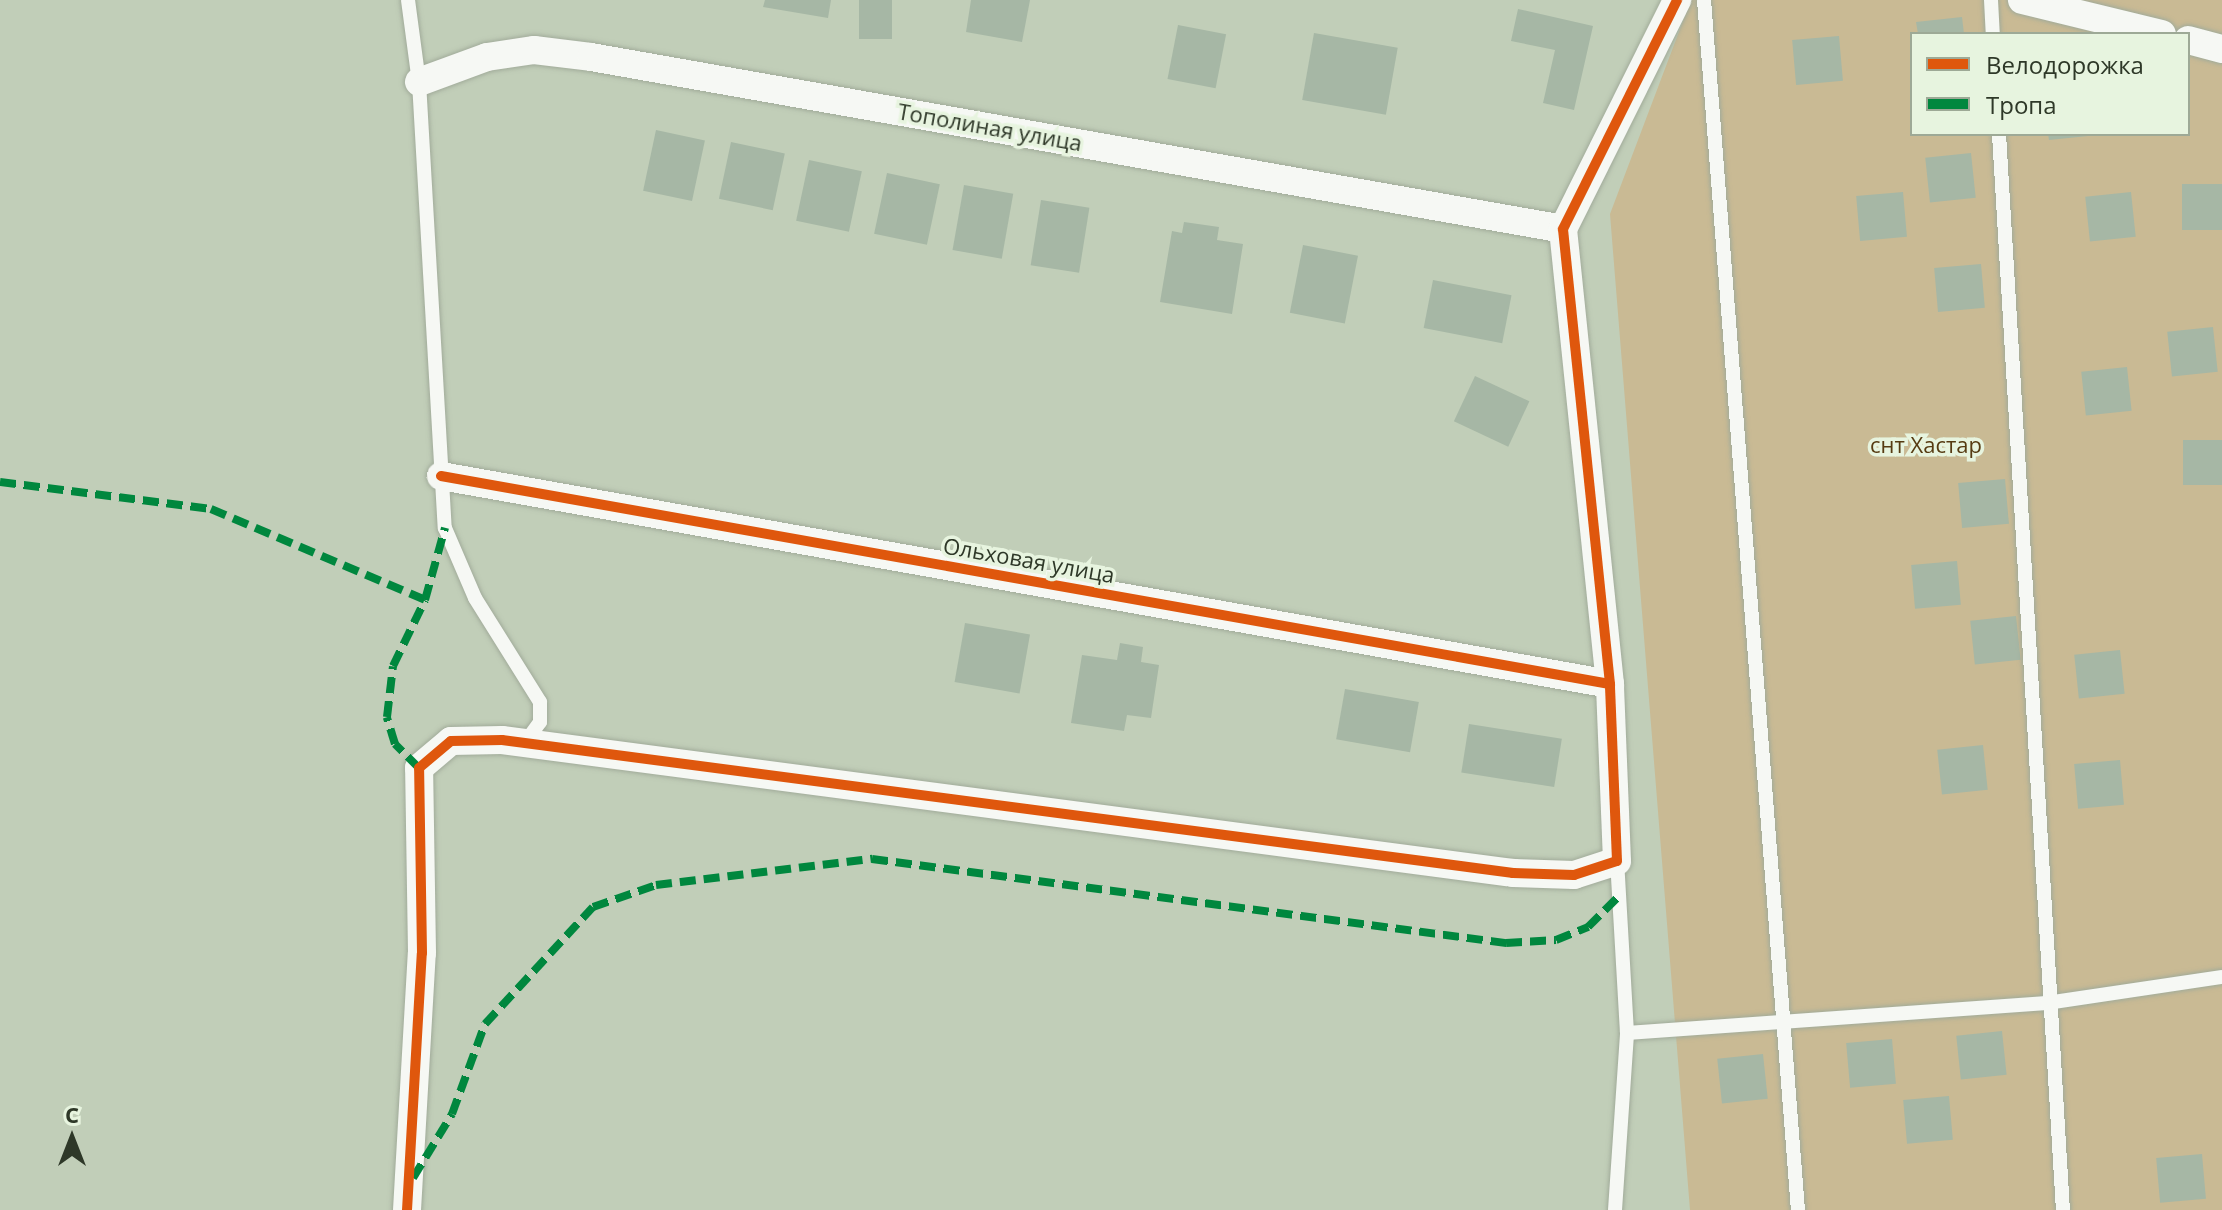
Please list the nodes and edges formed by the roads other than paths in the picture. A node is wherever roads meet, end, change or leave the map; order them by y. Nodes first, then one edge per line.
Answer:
1 (408, 0) edge
2 (1677, 0) edge
3 (1704, 0) edge
4 (1991, 0) edge
5 (2022, 0) edge
6 (1993, 32) edge
7 (2154, 32) edge
8 (2190, 41) edge
9 (2222, 49) edge
10 (419, 82) junction
11 (1999, 136) edge
12 (1563, 229) junction
13 (441, 476) junction
14 (1610, 684) junction
15 (525, 743) junction
16 (1617, 861) junction
17 (2222, 977) edge
18 (2047, 1003) junction
19 (1783, 1021) junction
20 (1627, 1033) junction
21 (407, 1210) edge
22 (1615, 1210) edge
23 (1798, 1210) edge
24 (2063, 1210) edge

1 - 10 lane
2 - 12 street
3 - 19 lane
4 - 6 lane
5 - 7 street
8 - 9 street
10 - 12 street, Тополиная улица
10 - 13 lane
11 - 18 lane
12 - 14 street
13 - 14 street, Ольховая улица
13 - 15 lane
14 - 16 street
15 - 16 street
15 - 21 street
16 - 20 lane
17 - 18 lane
18 - 19 lane
18 - 24 lane
19 - 20 lane
19 - 23 lane
20 - 22 lane

